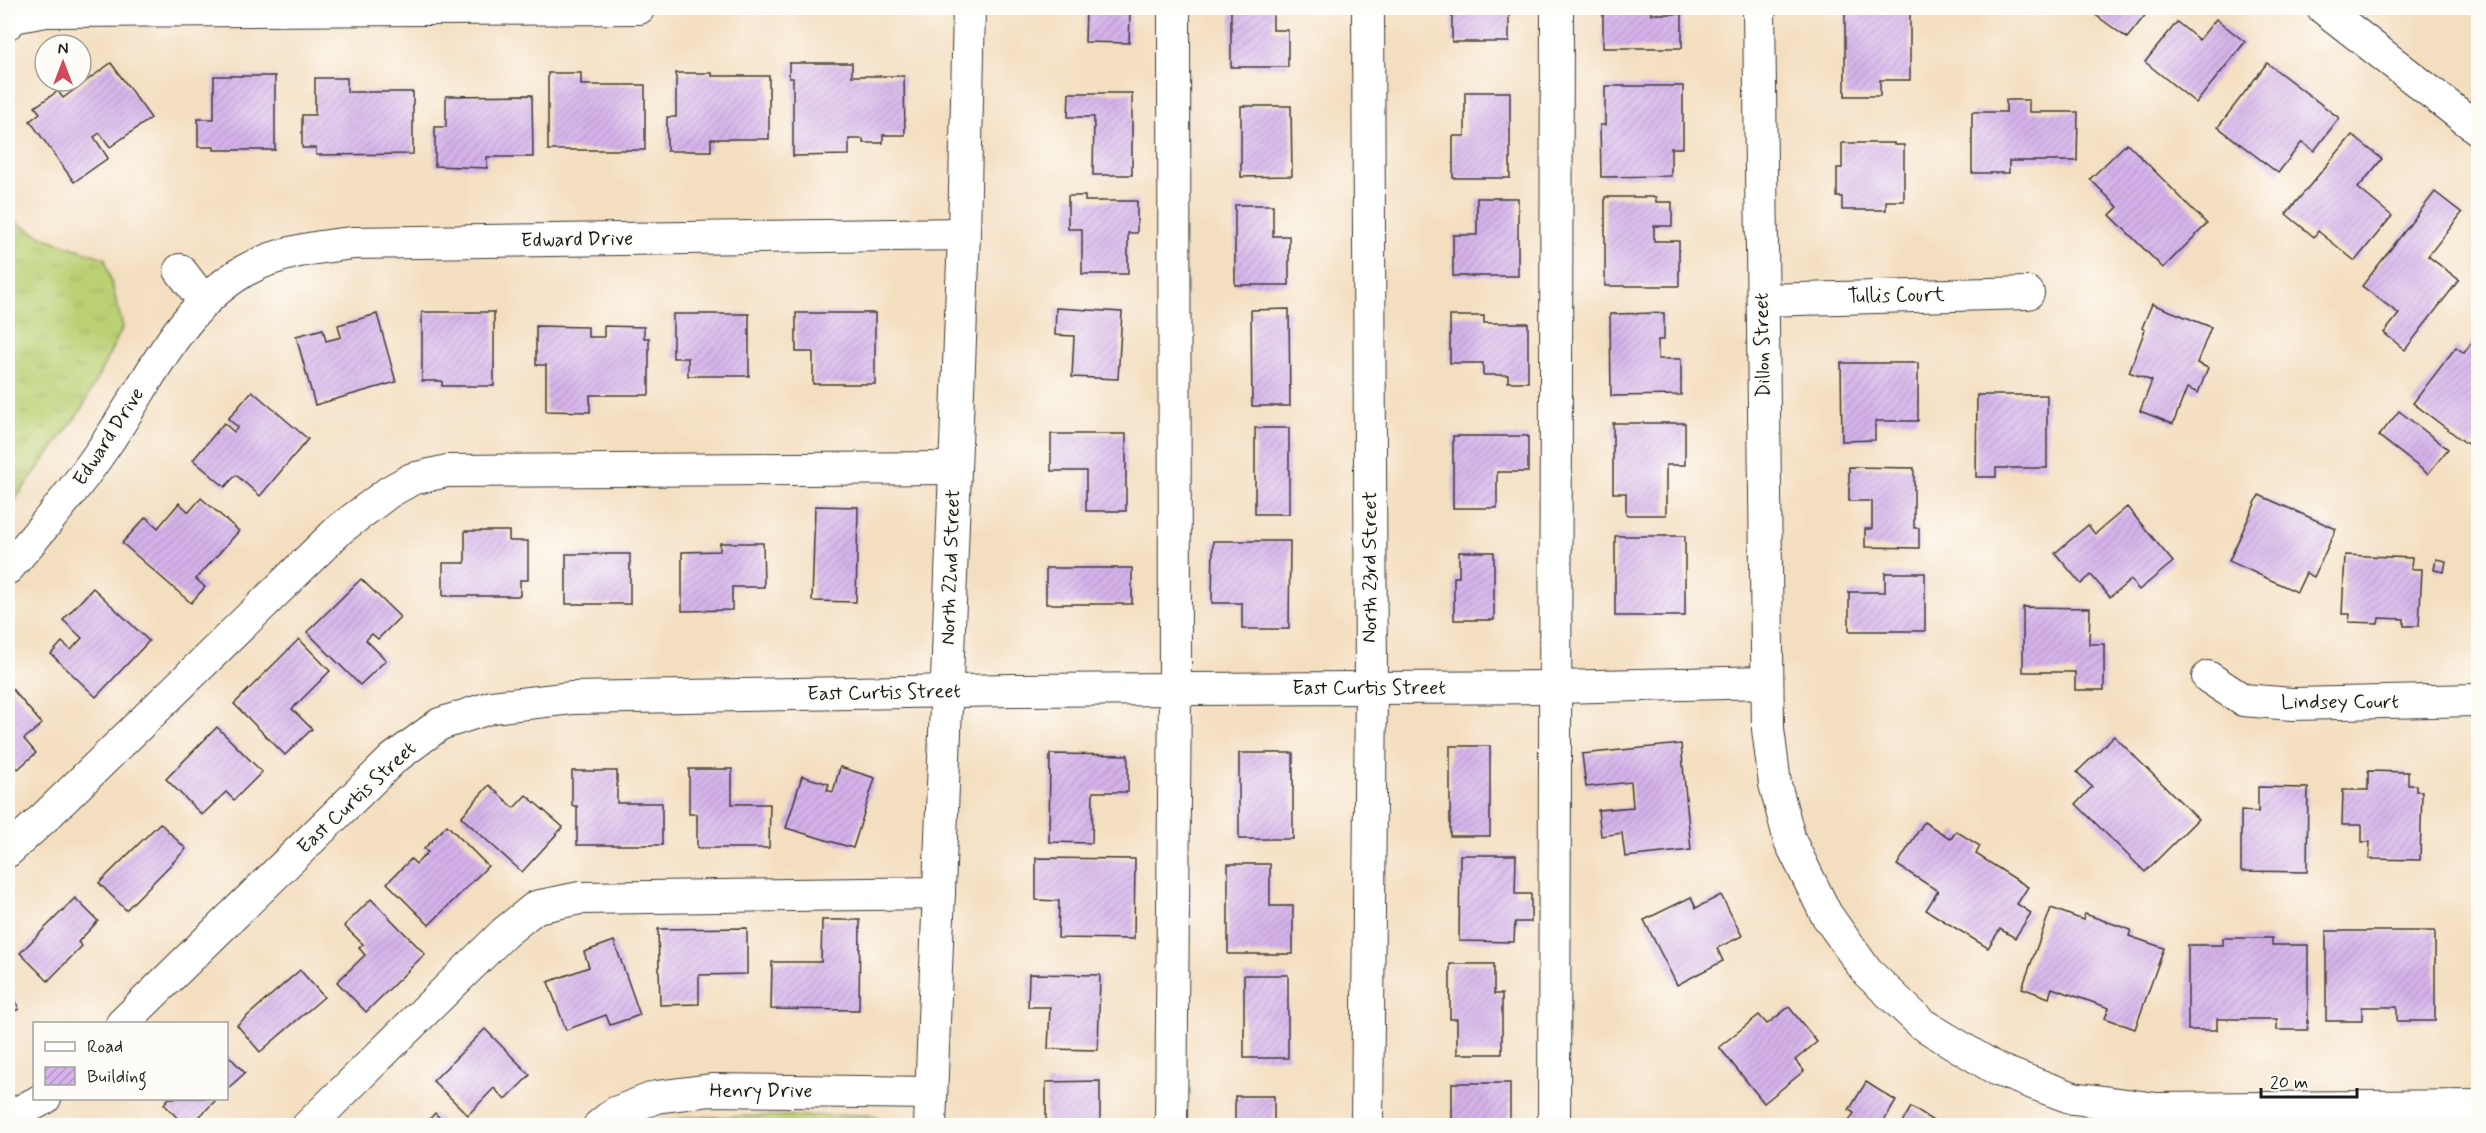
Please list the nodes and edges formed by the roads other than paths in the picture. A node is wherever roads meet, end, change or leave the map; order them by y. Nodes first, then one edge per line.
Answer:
1 (413, 8) edge
2 (639, 8) edge
3 (969, 8) edge
4 (1174, 8) edge
5 (1368, 8) edge
6 (1557, 8) edge
7 (1759, 8) edge
8 (2323, 8) edge
9 (8, 23) edge
10 (2478, 129) edge
11 (964, 234) junction
12 (180, 270) dead end
13 (2028, 293) dead end
14 (1763, 300) junction
15 (204, 301) junction
16 (955, 468) junction
17 (8, 568) edge
18 (2208, 677) dead end
19 (1767, 682) junction
20 (1556, 687) junction
21 (1371, 688) junction
22 (1175, 689) junction
23 (946, 691) junction
24 (2478, 700) edge
25 (8, 851) edge
26 (939, 893) junction
27 (123, 1022) edge
28 (931, 1093) junction
29 (41, 1100) edge
30 (2478, 1106) edge
31 (8, 1118) edge
32 (308, 1125) edge
33 (599, 1125) edge
34 (930, 1125) edge
35 (1171, 1125) edge
36 (1367, 1125) edge
37 (1554, 1125) edge

1 - 2 street
1 - 9 street
3 - 11 street, North 22nd Street
4 - 22 street
5 - 21 street, North 23rd Street
6 - 20 street
7 - 14 street, Dillon Street
8 - 10 street
11 - 15 street, Edward Drive
11 - 16 street, North 22nd Street
12 - 15 street
13 - 14 street, Tullis Court
14 - 19 street, Dillon Street
15 - 17 street, Edward Drive
16 - 23 street, North 22nd Street
16 - 25 street
18 - 24 street, Lindsey Court
19 - 20 street, East Curtis Street
19 - 30 street, Dillon Street
20 - 21 street, East Curtis Street
20 - 37 street
21 - 22 street, East Curtis Street
21 - 36 street, North 23rd Street
22 - 23 street, East Curtis Street
22 - 35 street
23 - 26 street, North 22nd Street
23 - 27 street, East Curtis Street
26 - 28 street, North 22nd Street
26 - 32 street
28 - 33 street, Henry Drive
28 - 34 street, North 22nd Street
29 - 31 street

